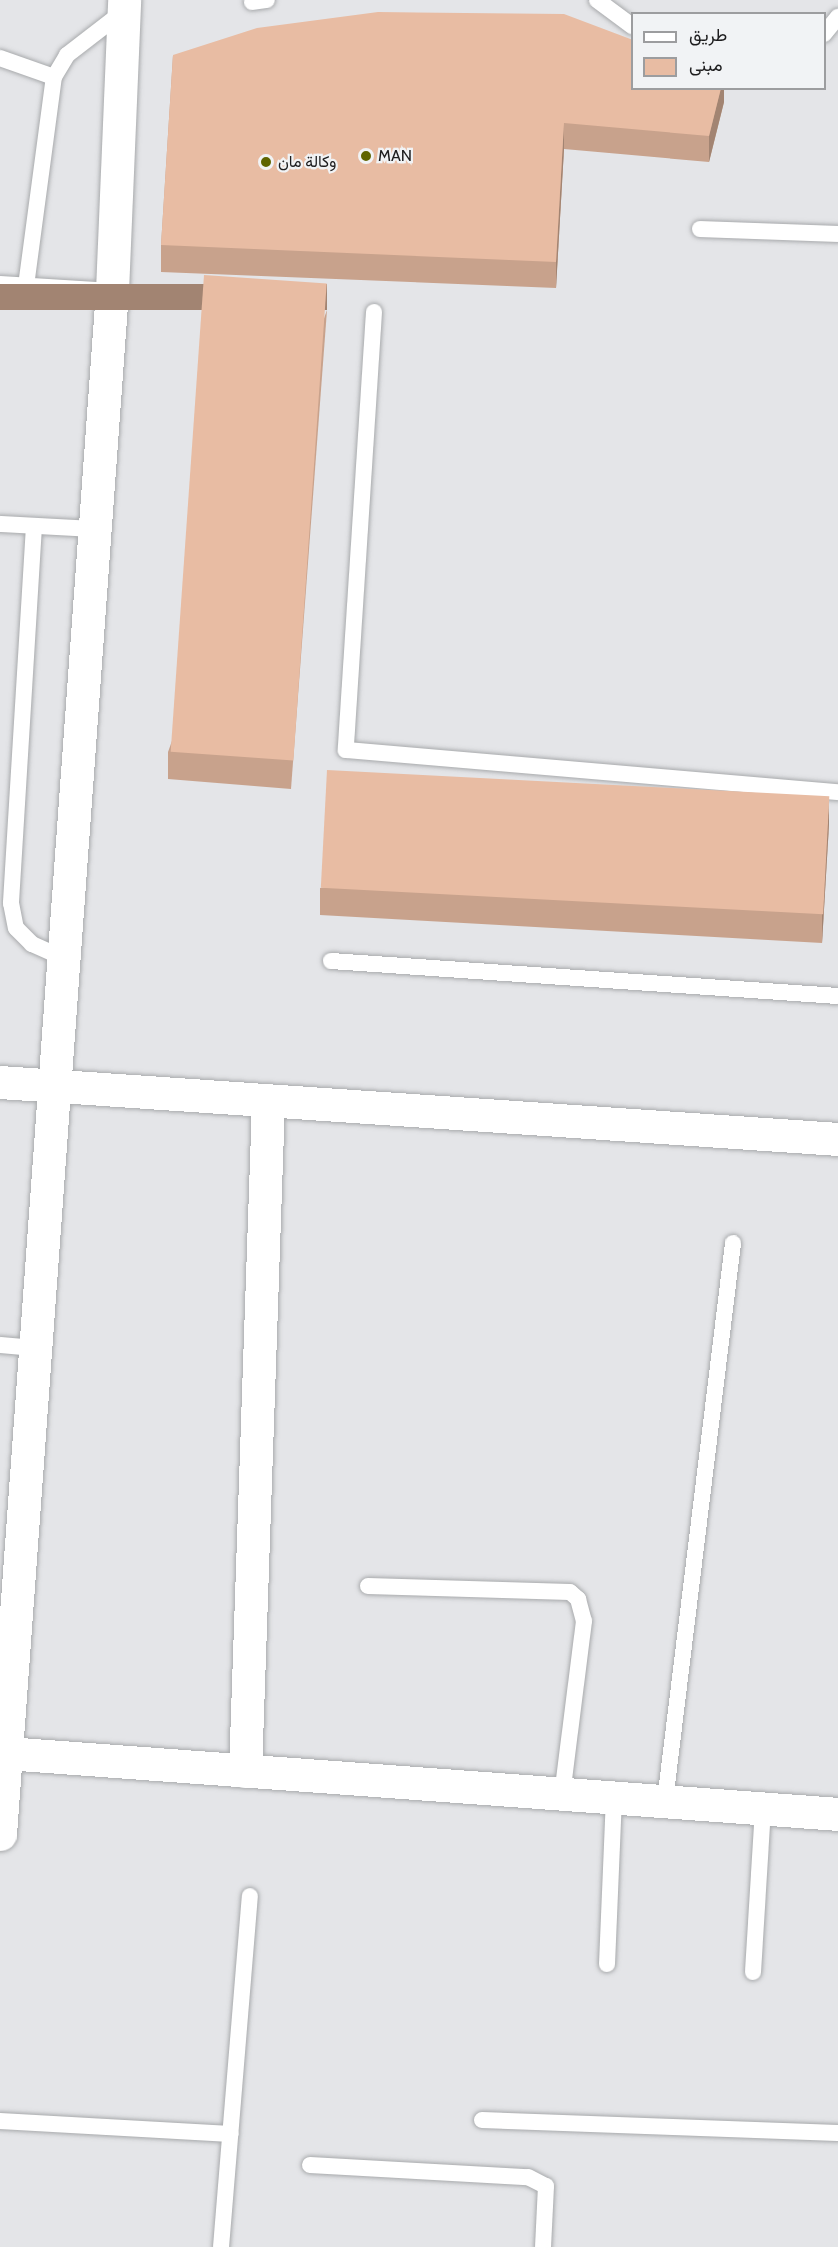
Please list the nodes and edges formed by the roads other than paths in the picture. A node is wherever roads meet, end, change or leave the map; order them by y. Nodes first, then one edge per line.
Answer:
1 (597, 0) edge
2 (124, 5) edge
3 (838, 16) edge
4 (631, 25) edge
5 (826, 33) edge
6 (0, 58) edge
7 (54, 77) junction
8 (700, 229) dead end
9 (838, 234) edge
10 (0, 284) edge
11 (26, 286) junction
12 (112, 291) junction
13 (374, 312) dead end
14 (0, 524) edge
15 (34, 526) junction
16 (95, 529) junction
17 (838, 792) edge
18 (64, 958) junction
19 (331, 961) dead end
20 (838, 996) edge
21 (0, 1082) edge
22 (54, 1085) junction
23 (268, 1102) junction
24 (838, 1139) edge
25 (733, 1243) dead end
26 (0, 1345) edge
27 (35, 1347) junction
28 (368, 1586) dead end
29 (6, 1753) junction
30 (245, 1771) junction
31 (562, 1794) junction
32 (614, 1798) junction
33 (665, 1802) junction
34 (764, 1808) junction
35 (838, 1814) edge
36 (0, 1834) edge
37 (250, 1896) dead end
38 (608, 1964) dead end
39 (753, 1972) dead end
40 (482, 2120) dead end
41 (0, 2121) edge
42 (838, 2133) edge
43 (231, 2134) junction
44 (310, 2165) dead end
45 (221, 2247) edge
46 (543, 2247) edge

1 - 4 lane
2 - 7 lane
2 - 12 street
3 - 5 lane
6 - 7 lane
7 - 11 lane
8 - 9 lane
10 - 11 lane
11 - 12 lane
12 - 16 street
13 - 17 lane
14 - 15 lane
15 - 16 lane
15 - 18 lane
16 - 18 street
18 - 22 street
19 - 20 lane
21 - 22 street
22 - 23 street
22 - 27 street
23 - 24 street
23 - 30 street
25 - 33 lane
26 - 27 lane
27 - 29 street
28 - 31 lane
29 - 30 street
29 - 36 street
30 - 31 street
31 - 32 street
32 - 33 street
32 - 38 lane
33 - 34 street
34 - 35 street
34 - 39 lane
37 - 43 lane
40 - 42 lane
41 - 43 lane
43 - 45 lane
44 - 46 lane

